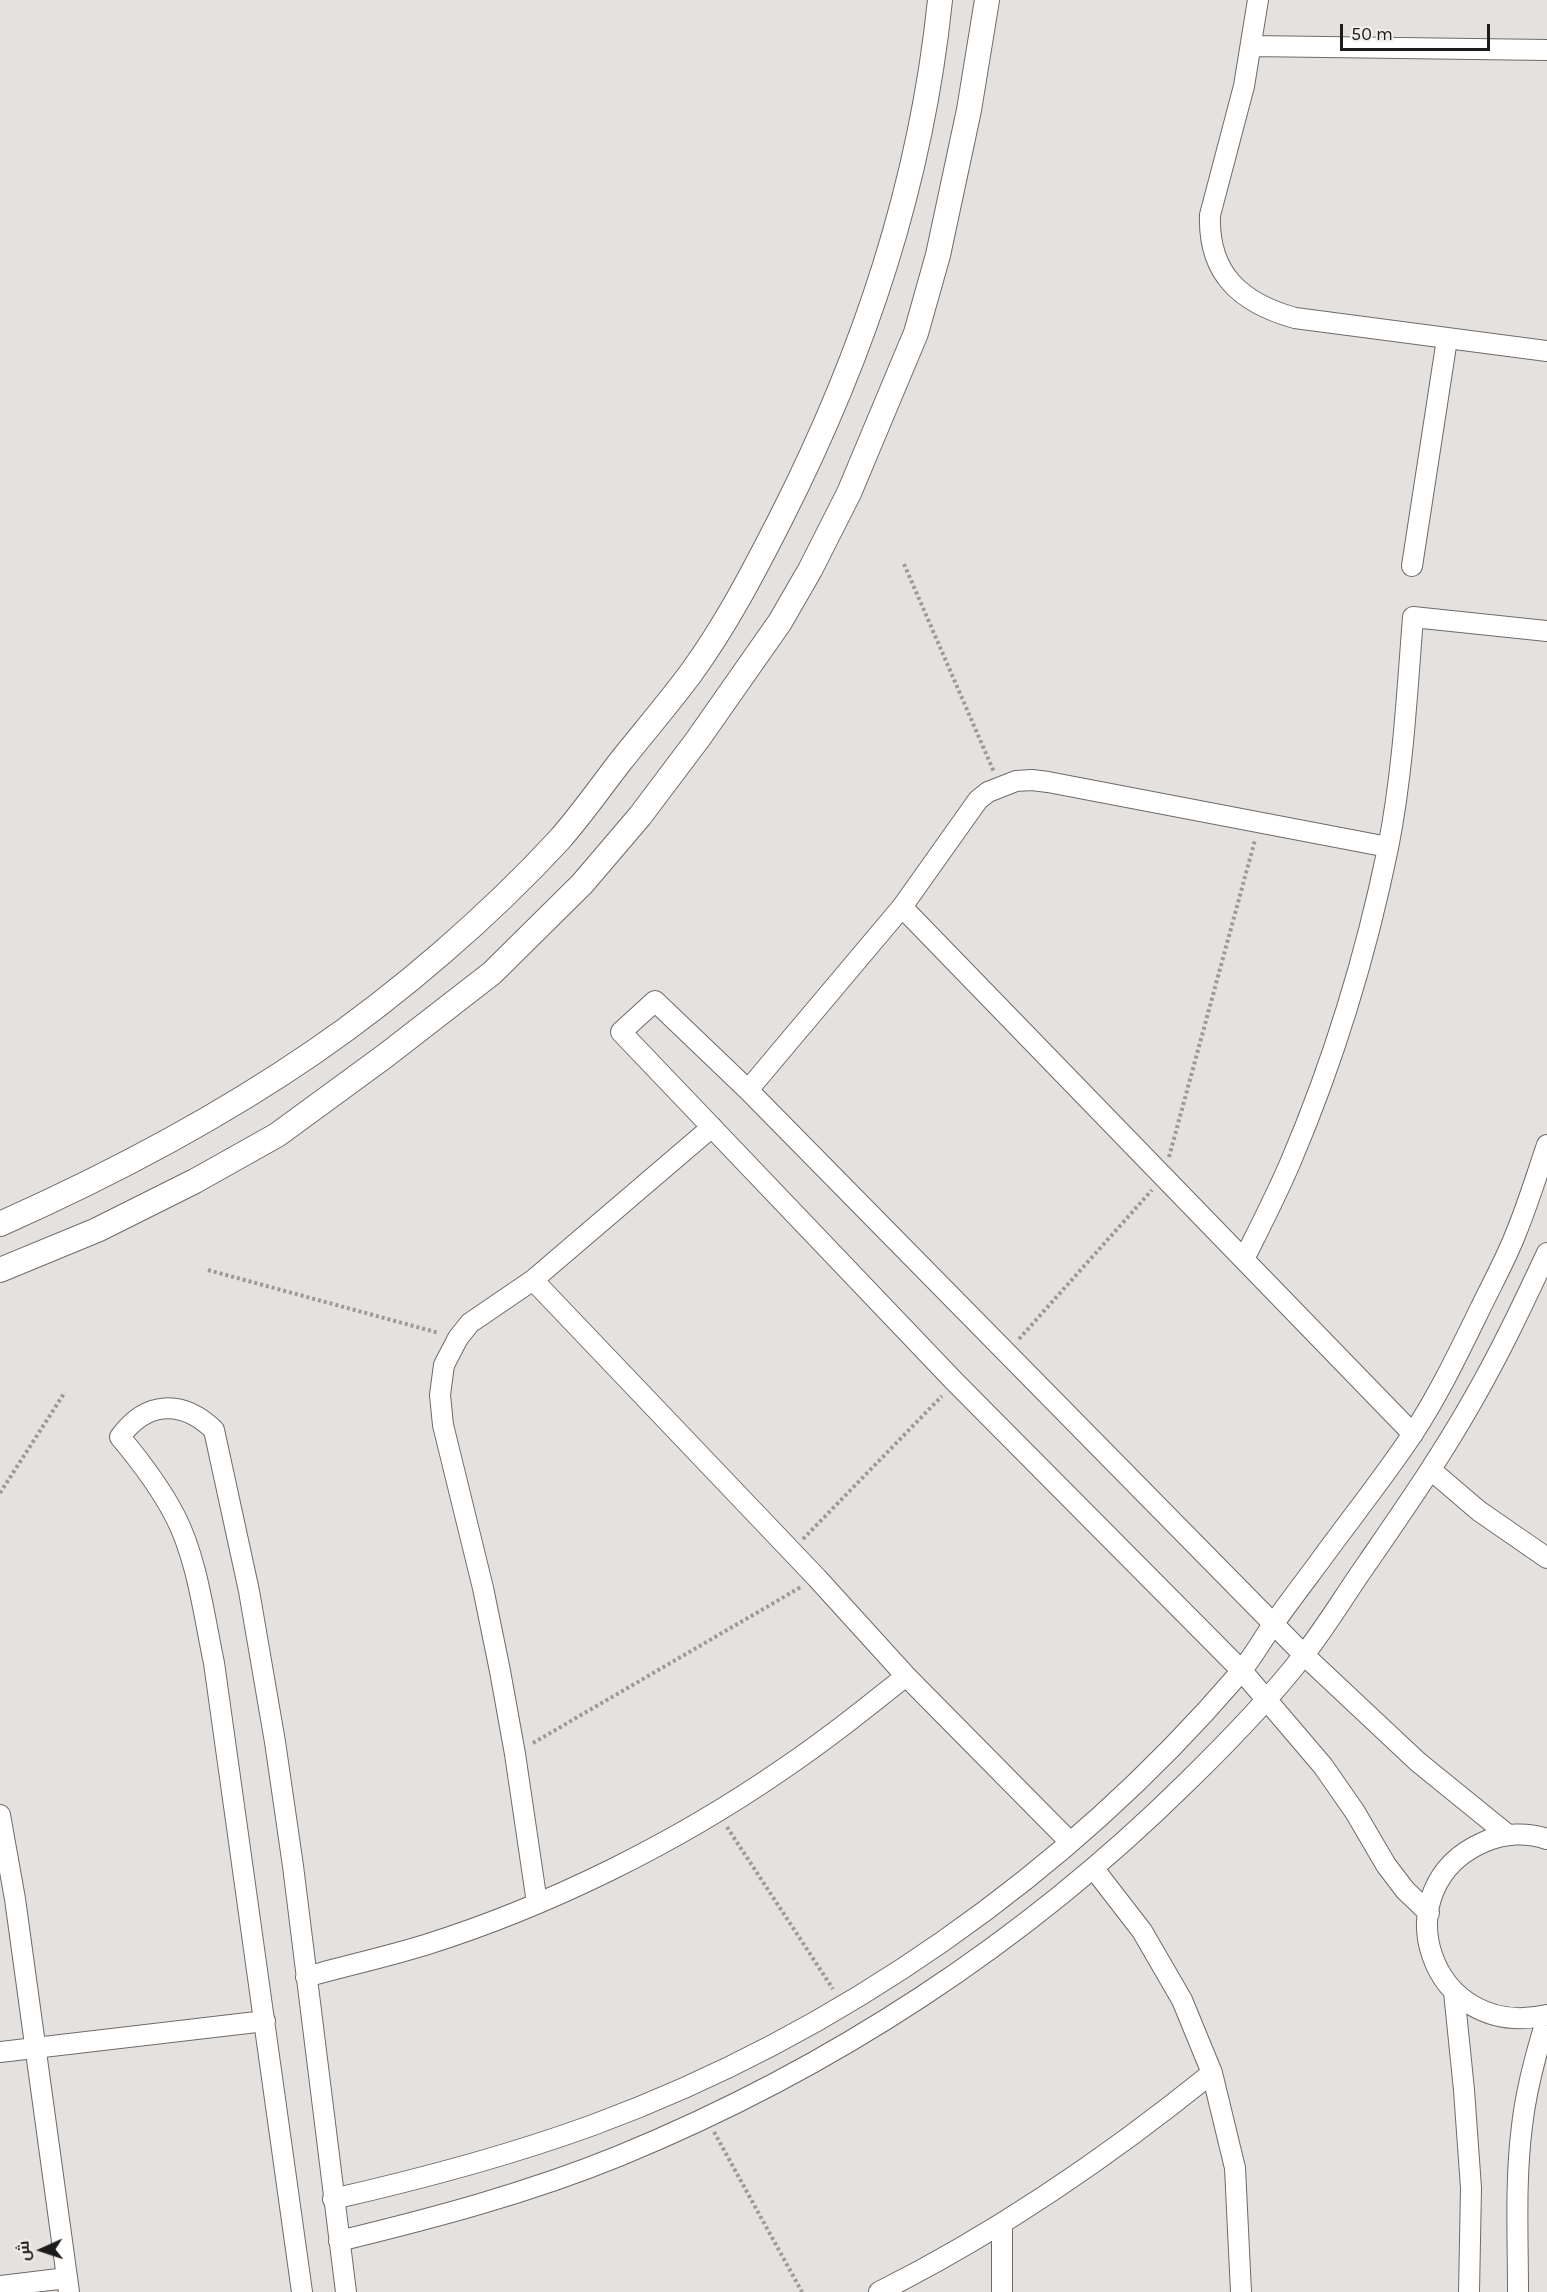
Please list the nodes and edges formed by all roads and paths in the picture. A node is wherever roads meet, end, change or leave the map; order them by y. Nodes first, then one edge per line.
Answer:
1 (940, 0) edge
2 (987, 0) edge
3 (1258, 0) edge
4 (1252, 46) junction
5 (1547, 50) edge
6 (1447, 339) junction
7 (1547, 351) edge
8 (904, 564) dead end
9 (1412, 566) dead end
10 (1547, 631) edge
11 (1000, 786) junction
12 (1260, 822) junction
13 (1388, 846) junction
14 (902, 907) junction
15 (748, 1090) junction
16 (712, 1127) junction
17 (1547, 1145) edge
18 (1164, 1177) junction
19 (0, 1224) edge
20 (1547, 1253) edge
21 (1244, 1259) junction
22 (0, 1270) edge
23 (208, 1270) dead end
24 (533, 1280) junction
25 (458, 1338) junction
26 (1006, 1353) junction
27 (956, 1382) junction
28 (66, 1392) dead end
29 (1413, 1434) junction
30 (1431, 1470) junction
31 (0, 1493) edge
32 (791, 1551) junction
33 (1547, 1558) edge
34 (818, 1578) junction
35 (1273, 1624) junction
36 (1304, 1655) junction
37 (1242, 1671) junction
38 (906, 1676) junction
39 (1266, 1700) junction
40 (515, 1754) junction
41 (717, 1812) junction
42 (0, 1815) edge
43 (1508, 1835) junction
44 (1547, 1839) edge
45 (1070, 1842) junction
46 (1094, 1869) junction
47 (537, 1903) junction
48 (1429, 1913) junction
49 (306, 1977) junction
50 (1454, 1992) junction
51 (843, 2005) junction
52 (1547, 2017) edge
53 (265, 2021) junction
54 (36, 2048) junction
55 (0, 2052) edge
56 (1212, 2073) junction
57 (706, 2118) junction
58 (333, 2199) junction
59 (1002, 2224) junction
60 (339, 2241) junction
61 (68, 2285) edge
62 (0, 2286) edge
63 (302, 2292) edge
64 (346, 2292) edge
65 (802, 2292) edge
66 (879, 2292) edge
67 (1002, 2292) edge
68 (1241, 2292) edge
69 (1469, 2292) edge
70 (1518, 2292) edge

1 - 19 street
2 - 22 street
3 - 4 street
4 - 5 street
4 - 6 street
6 - 7 street
6 - 9 street
8 - 11 path
10 - 13 street
11 - 12 street
11 - 14 street
12 - 13 street
12 - 18 path
13 - 21 street
14 - 15 street
14 - 18 street
15 - 16 street
15 - 26 street
16 - 24 street
16 - 27 street
17 - 29 street
18 - 21 street
18 - 26 path
20 - 30 street
21 - 29 street
23 - 25 path
24 - 25 street
24 - 32 street
25 - 40 street
26 - 35 street
27 - 32 path
27 - 37 street
28 - 31 path
29 - 35 street
30 - 33 street
30 - 36 street
32 - 34 street
34 - 38 street
34 - 40 path
35 - 36 street
35 - 37 street
36 - 39 street
36 - 43 street
37 - 39 street
37 - 45 street
38 - 41 street
38 - 45 street
39 - 46 street
39 - 48 street
40 - 47 street
41 - 47 street
41 - 51 path
42 - 54 street
43 - 44 street
43 - 48 street
45 - 51 street
46 - 56 street
46 - 57 street
47 - 49 street
48 - 50 street
49 - 53 street
49 - 58 street
50 - 52 street
50 - 69 street
51 - 58 street
52 - 70 street
53 - 54 street
53 - 63 street
54 - 55 street
54 - 61 street
56 - 59 street
56 - 68 street
57 - 60 street
57 - 65 path
58 - 60 street
59 - 66 street
59 - 67 street
60 - 64 street
61 - 62 street

